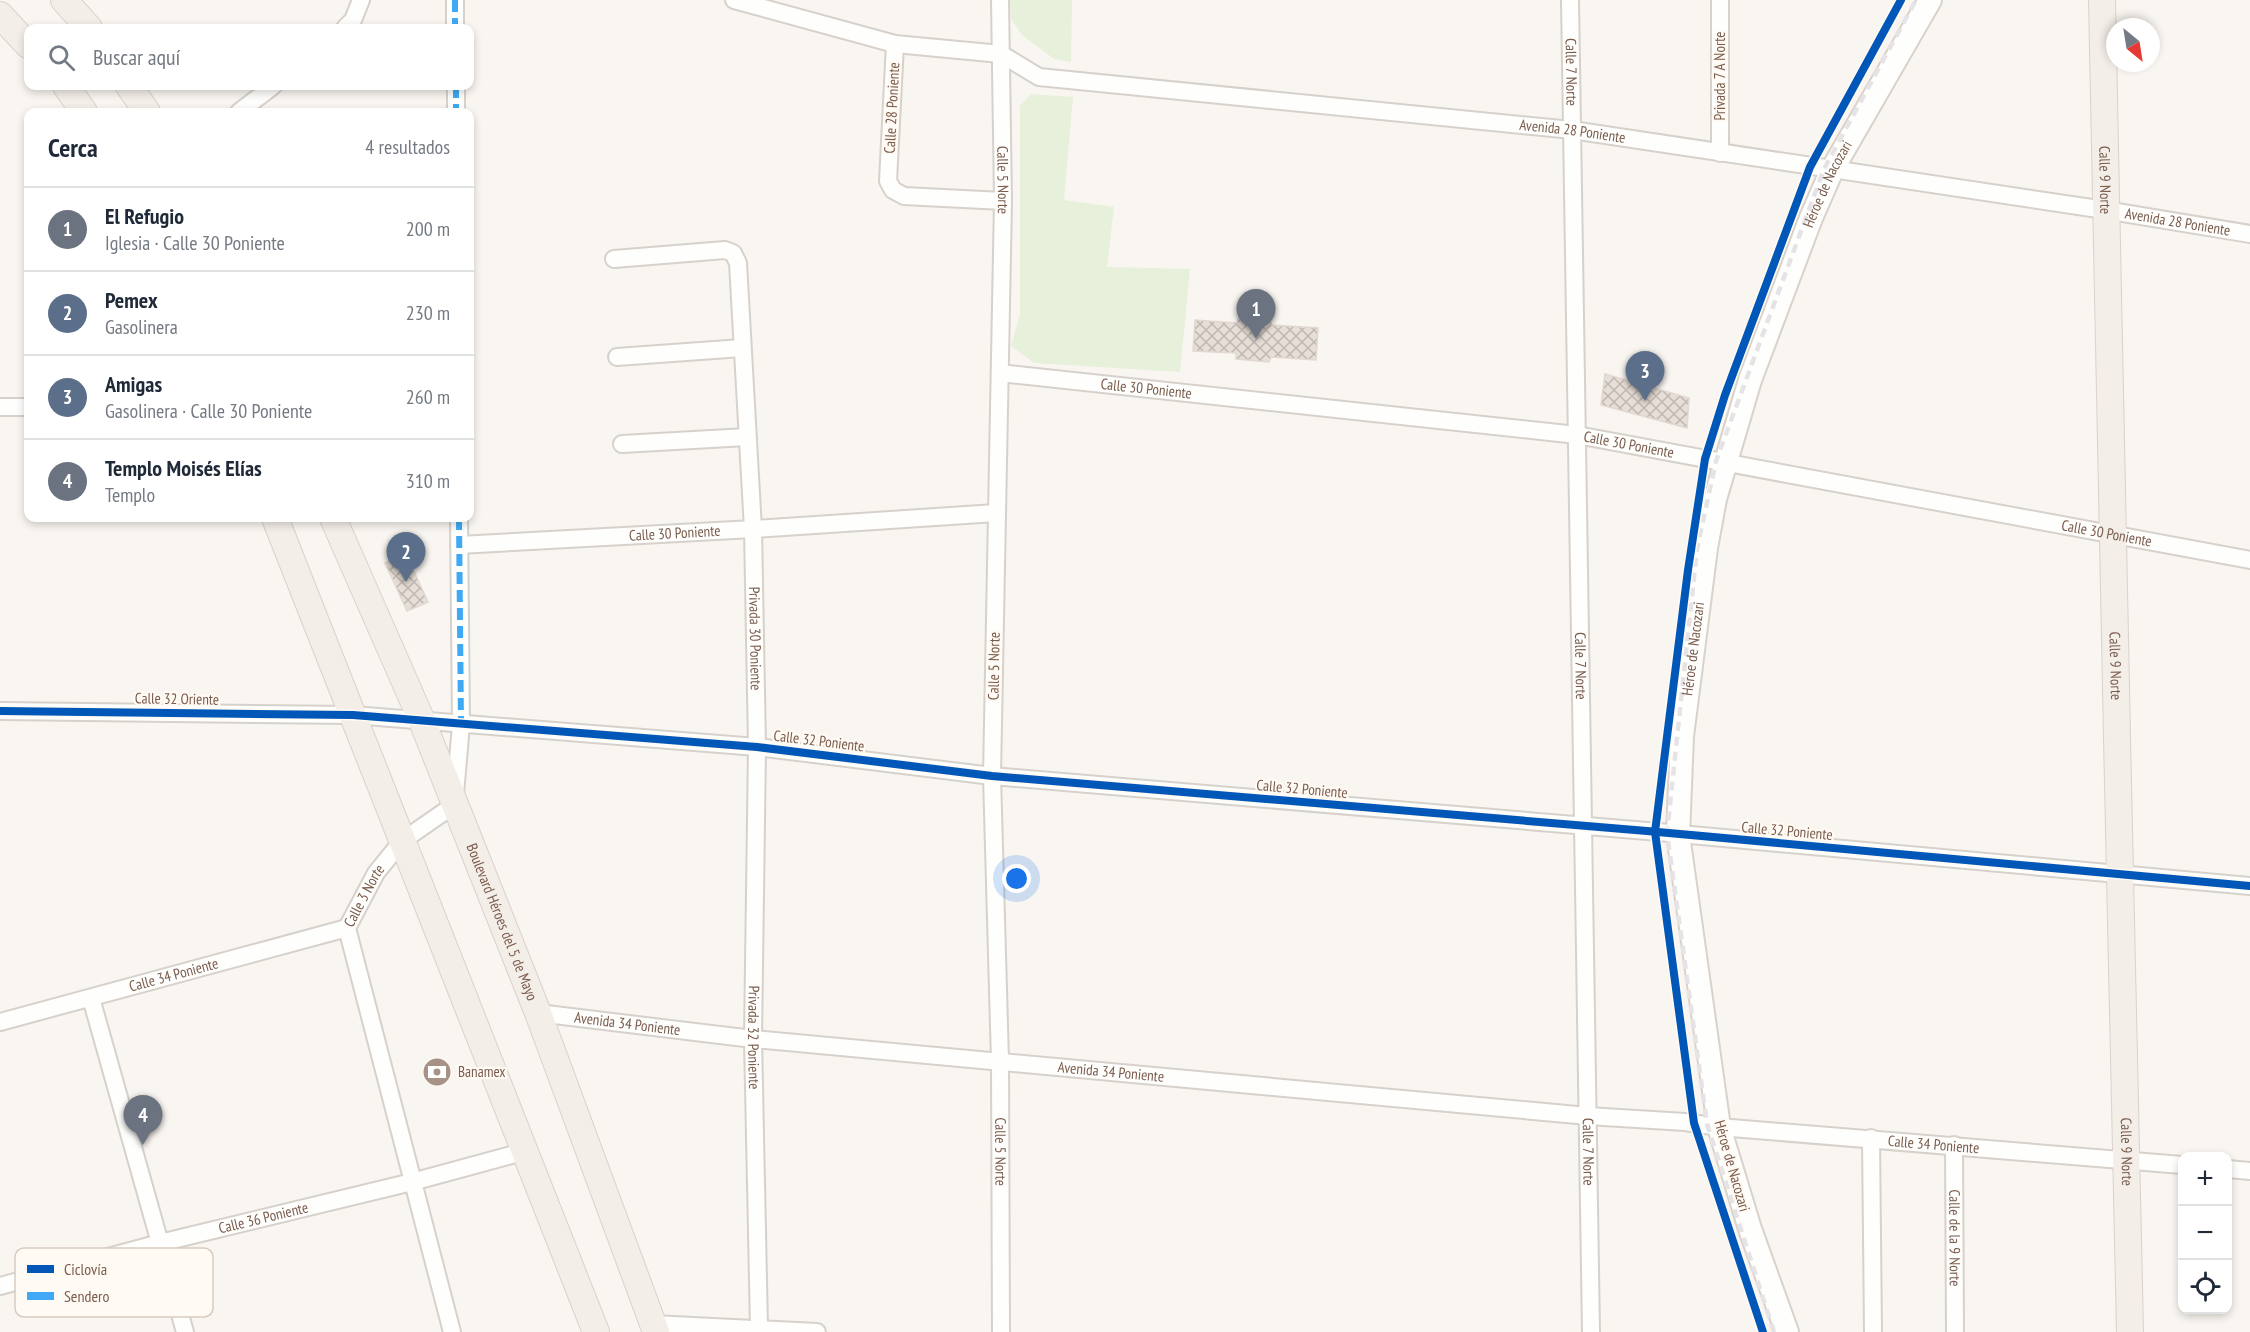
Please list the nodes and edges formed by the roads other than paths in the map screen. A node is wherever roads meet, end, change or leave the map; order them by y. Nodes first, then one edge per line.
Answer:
1 (64, 0) edge
2 (362, 0) edge
3 (455, 0) edge
4 (734, 0) edge
5 (1000, 0) edge
6 (1570, 0) edge
7 (1720, 0) edge
8 (1929, 0) edge
9 (2103, 0) edge
10 (0, 15) edge
11 (85, 24) edge
12 (349, 24) edge
13 (455, 24) edge
14 (24, 41) edge
15 (896, 44) junction
16 (1001, 54) junction
17 (69, 90) edge
18 (132, 90) edge
19 (268, 90) edge
20 (456, 90) edge
21 (81, 108) edge
22 (144, 108) edge
23 (244, 108) edge
24 (456, 108) edge
25 (1572, 130) junction
26 (1720, 153) junction
27 (1832, 170) junction
28 (1002, 201) junction
29 (2105, 210) junction
30 (2250, 234) edge
31 (614, 259) dead end
32 (742, 348) junction
33 (616, 357) dead end
34 (1000, 373) junction
35 (0, 407) edge
36 (24, 408) edge
37 (1577, 435) junction
38 (747, 437) junction
39 (622, 444) dead end
40 (1724, 462) junction
41 (996, 513) junction
42 (277, 522) edge
43 (335, 522) edge
44 (459, 522) edge
45 (753, 530) junction
46 (2114, 534) junction
47 (459, 545) junction
48 (2250, 560) edge
49 (0, 711) edge
50 (353, 715) junction
51 (422, 721) junction
52 (461, 724) junction
53 (757, 747) junction
54 (993, 776) junction
55 (454, 805) junction
56 (1583, 827) junction
57 (1678, 835) junction
58 (402, 841) junction
59 (2122, 874) junction
60 (2250, 886) edge
61 (347, 928) junction
62 (91, 998) junction
63 (538, 1013) junction
64 (0, 1022) edge
65 (753, 1039) junction
66 (999, 1061) junction
67 (1588, 1116) junction
68 (1685, 1122) joint
69 (1719, 1127) junction
70 (1871, 1138) junction
71 (1954, 1145) junction
72 (525, 1151) junction
73 (2127, 1160) junction
74 (2178, 1165) edge
75 (2232, 1169) edge
76 (2250, 1171) edge
77 (412, 1182) junction
78 (160, 1242) junction
79 (138, 1248) edge
80 (162, 1248) edge
81 (15, 1282) edge
82 (0, 1286) edge
83 (181, 1317) edge
84 (655, 1328) edge
85 (759, 1328) junction
86 (185, 1332) edge
87 (452, 1332) edge
88 (596, 1332) edge
89 (817, 1332) edge
90 (1001, 1332) edge
91 (1591, 1332) edge
92 (1787, 1332) edge
93 (1873, 1332) edge
94 (1955, 1332) edge
95 (2130, 1332) edge

1 - 11 main road
2 - 12 street
3 - 13 street
4 - 15 street, Calle 28 Poniente
5 - 16 street, Calle 5 Norte
6 - 25 street, Calle 7 Norte
7 - 26 street, Privada 7 A Norte
8 - 27 street, Héroe de Nacozari
9 - 29 main road, Calle 9 Norte
10 - 14 main road
15 - 16 street, Avenida 28 Poniente
15 - 28 street, Calle 28 Poniente
16 - 25 street, Avenida 28 Poniente
16 - 28 street, Calle 5 Norte
17 - 21 main road
18 - 22 main road
19 - 23 street
20 - 24 street
25 - 26 street, Avenida 28 Poniente
25 - 37 street, Calle 7 Norte
26 - 27 street, Avenida 28 Poniente
27 - 29 street, Avenida 28 Poniente
27 - 40 street, Héroe de Nacozari
28 - 34 street, Calle 5 Norte
29 - 30 street, Avenida 28 Poniente
29 - 46 main road, Calle 9 Norte
31 - 32 street, Privada 30 Poniente
32 - 33 street
32 - 38 street, Privada 30 Poniente
34 - 37 street, Calle 30 Poniente
34 - 41 street, Calle 5 Norte
35 - 36 street
37 - 40 street, Calle 30 Poniente
37 - 56 street, Calle 7 Norte
38 - 39 street
38 - 45 street, Privada 30 Poniente
40 - 46 street, Calle 30 Poniente
40 - 57 street, Héroe de Nacozari
41 - 45 street, Calle 30 Poniente
41 - 54 street, Calle 5 Norte
42 - 50 main road
43 - 51 main road, Boulevard Héroes del 5 de Mayo
44 - 47 street
45 - 47 street, Calle 30 Poniente
45 - 53 street, Privada 30 Poniente
46 - 48 street, Calle 30 Poniente
46 - 59 main road, Calle 9 Norte
47 - 52 street
49 - 50 street, Calle 32 Oriente
50 - 51 street, Calle 32 Poniente
50 - 58 main road
51 - 52 street, Calle 32 Poniente
51 - 55 main road, Boulevard Héroes del 5 de Mayo
52 - 53 street, Calle 32 Poniente
52 - 55 street
53 - 54 street, Calle 32 Poniente
53 - 65 street, Privada 32 Poniente
54 - 56 street, Calle 32 Poniente
54 - 66 street, Calle 5 Norte
55 - 58 street, Calle 3 Norte
55 - 63 main road, Boulevard Héroes del 5 de Mayo
56 - 57 street, Calle 32 Poniente
56 - 67 street, Calle 7 Norte
57 - 59 street, Calle 32 Poniente
57 - 69 street, Héroe de Nacozari
58 - 61 street, Calle 3 Norte
58 - 72 main road
59 - 60 street, Calle 32 Poniente
59 - 73 main road, Calle 9 Norte
61 - 62 street, Calle 34 Poniente
61 - 77 street, Calle 3 Norte
62 - 64 street, Calle 34 Poniente
62 - 78 street
63 - 65 street, Avenida 34 Poniente
63 - 84 main road, Boulevard Héroes del 5 de Mayo
65 - 66 street, Avenida 34 Poniente
65 - 85 street, Privada 32 Poniente
66 - 67 street, Avenida 34 Poniente
66 - 90 street, Calle 5 Norte
67 - 68 street, Avenida 34 Poniente
67 - 91 street, Calle 7 Norte
68 - 69 street, Calle 34 Poniente
69 - 70 street, Calle 34 Poniente
69 - 92 street, Héroe de Nacozari
70 - 71 street, Calle 34 Poniente
70 - 93 street
71 - 73 street, Calle 34 Poniente
71 - 94 street, Calle de la 9 Norte
72 - 77 street, Calle 36 Poniente
72 - 88 main road
73 - 74 street, Calle 34 Poniente
73 - 95 main road, Calle 9 Norte
75 - 76 street
77 - 78 street, Calle 36 Poniente
77 - 87 street, Calle 3 Norte
78 - 79 street, Calle 36 Poniente
78 - 80 street
81 - 82 street, Calle 36 Poniente
83 - 86 street
84 - 85 street
85 - 89 street

